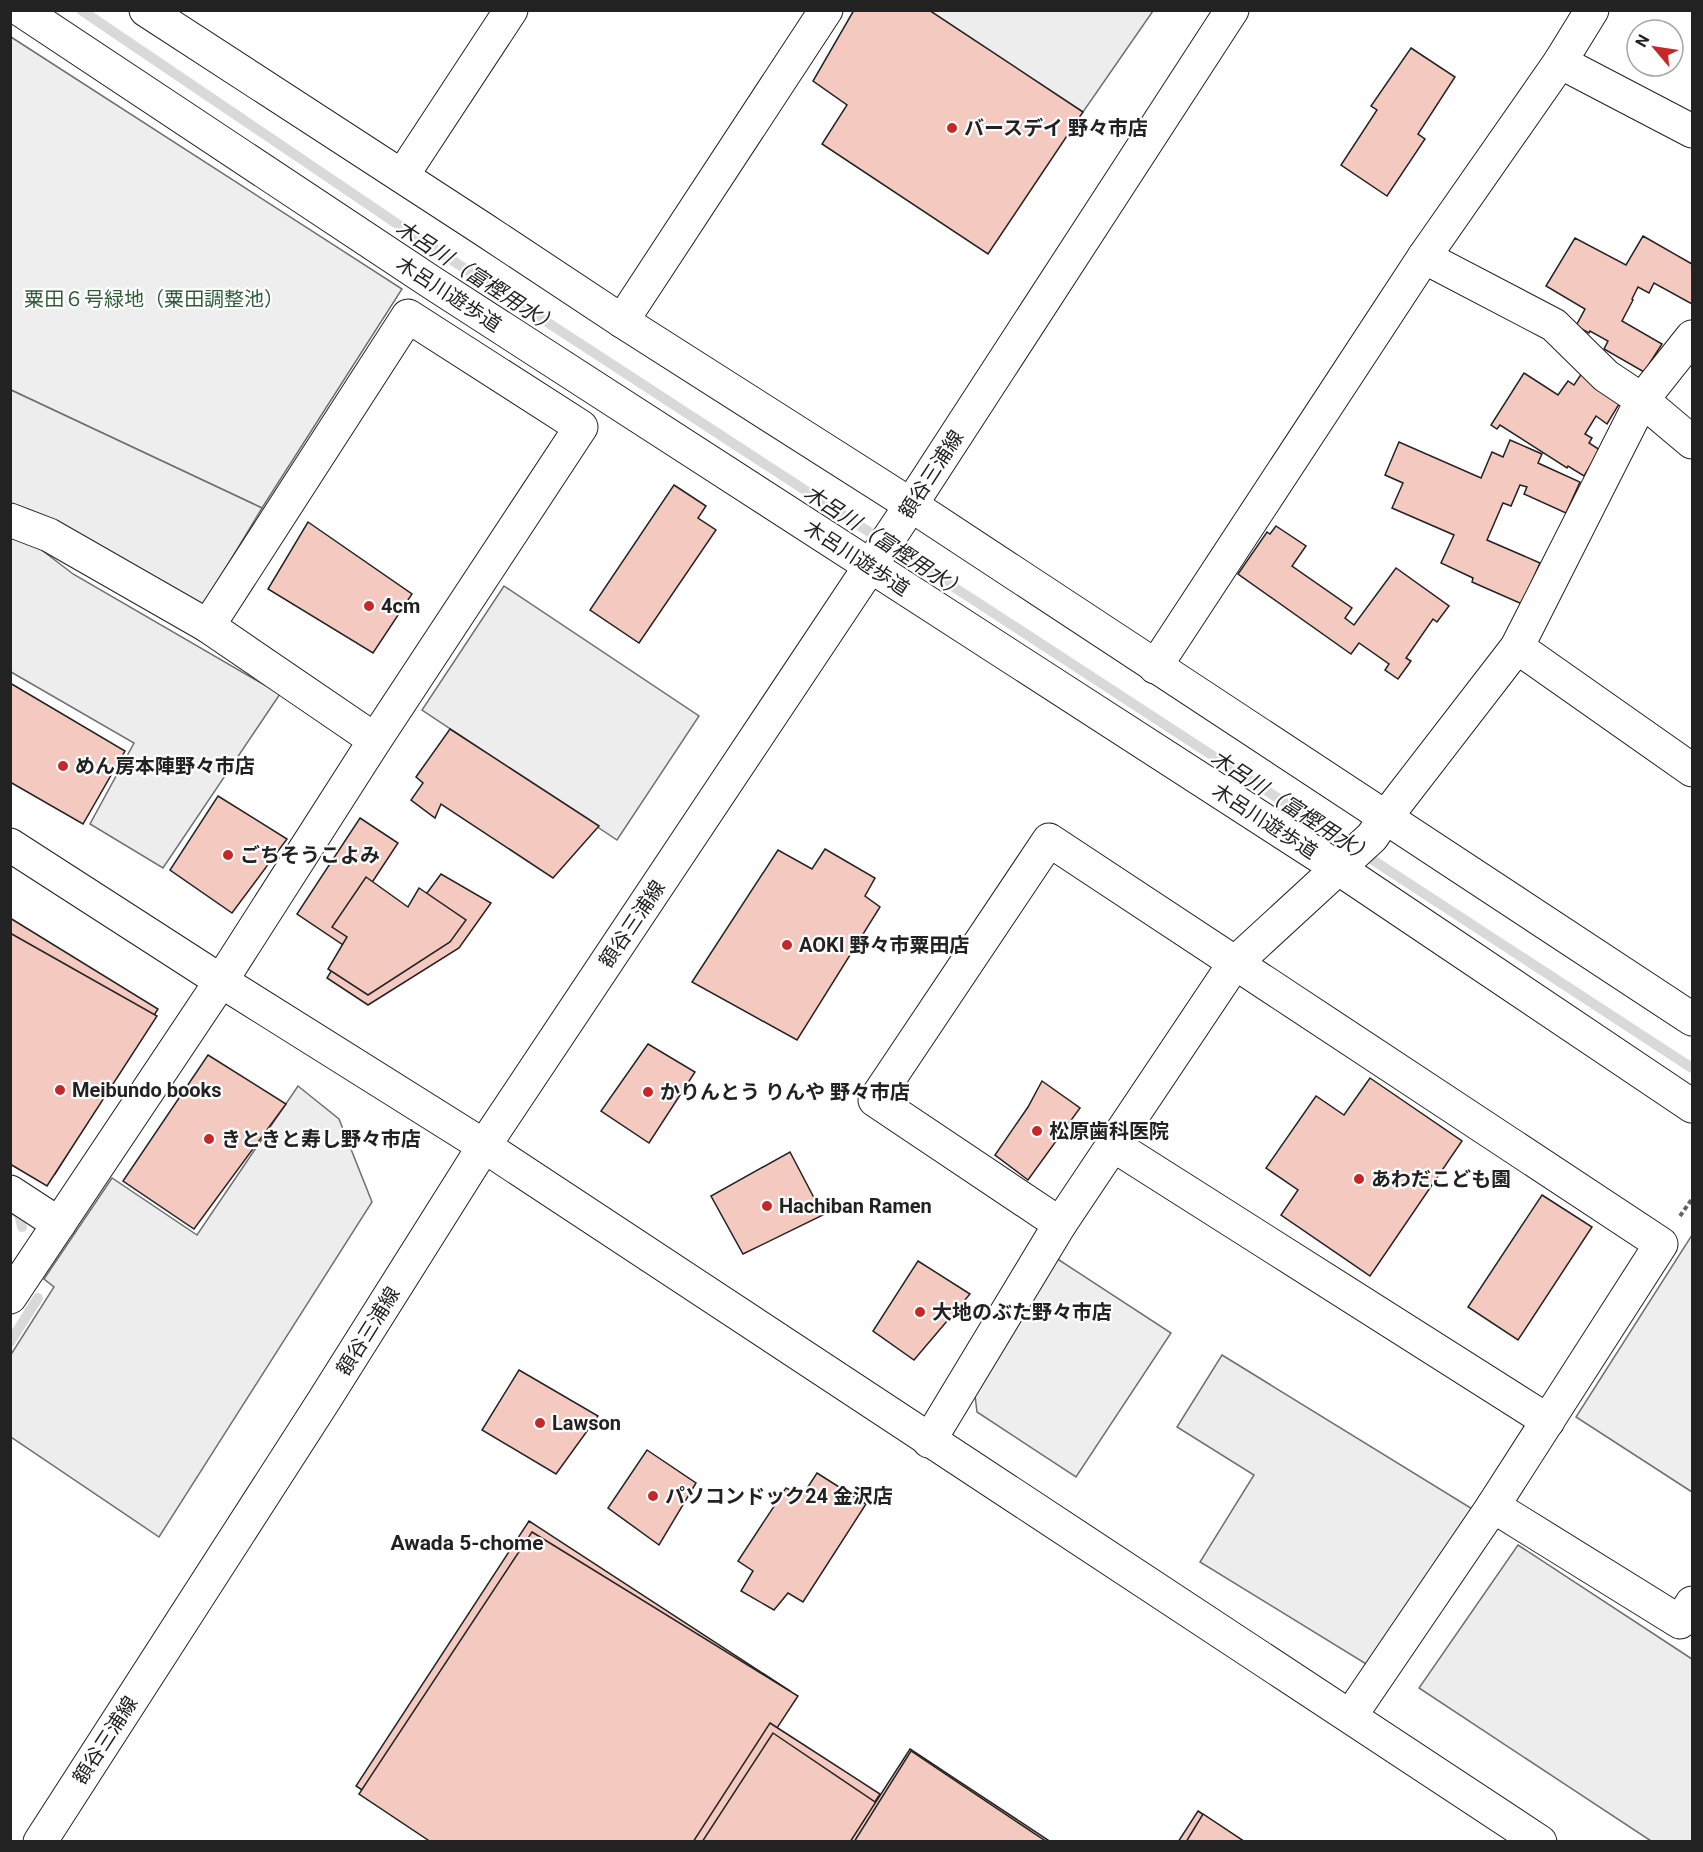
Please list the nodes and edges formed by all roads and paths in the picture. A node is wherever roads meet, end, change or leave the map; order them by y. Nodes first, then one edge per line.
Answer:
1 (21, 10) edge
2 (146, 10) edge
3 (511, 10) edge
4 (826, 10) edge
5 (1232, 10) edge
6 (1592, 10) edge
7 (1560, 62) junction
8 (1692, 131) edge
9 (402, 176) junction
10 (1424, 257) junction
11 (622, 321) junction
12 (1692, 337) edge
13 (1642, 400) junction
14 (1692, 442) edge
15 (905, 514) junction
16 (10, 520) edge
17 (874, 560) junction
18 (208, 626) junction
19 (1517, 647) junction
20 (1155, 666) junction
21 (375, 740) junction
22 (1692, 770) edge
23 (1378, 828) junction
24 (10, 845) edge
25 (1341, 866) junction
26 (1234, 964) junction
27 (221, 981) junction
28 (1692, 1019) edge
29 (1692, 1106) edge
30 (1113, 1145) junction
31 (484, 1146) junction
32 (10, 1192) edge
33 (58, 1224) junction
34 (1060, 1224) junction
35 (10, 1297) edge
36 (1548, 1421) junction
37 (929, 1441) junction
38 (1493, 1506) junction
39 (1692, 1603) edge
40 (1351, 1715) junction
41 (40, 1842) edge
42 (1540, 1842) edge

1 - 17 street, 木呂川遊歩道
2 - 9 street
3 - 9 street
4 - 11 street
5 - 15 street, 額谷三浦線
6 - 7 street
7 - 8 street
7 - 10 street
9 - 11 street
10 - 13 street
10 - 20 street
11 - 15 street
12 - 13 street
13 - 14 street
13 - 19 street
15 - 17 street, 額谷三浦線
15 - 20 street
16 - 18 street
17 - 25 street, 木呂川遊歩道
17 - 31 street, 額谷三浦線
18 - 21 street
18 - 21 street
19 - 22 street
19 - 23 street
20 - 23 street
21 - 27 street
23 - 25 street
23 - 28 street
24 - 27 street
25 - 26 street
25 - 29 street, 木呂川遊歩道
26 - 30 street
26 - 34 street
26 - 36 street
27 - 31 street
27 - 33 street
30 - 34 street
30 - 36 street
31 - 37 street
31 - 41 street, 額谷三浦線
32 - 33 street
33 - 35 street
34 - 37 street
36 - 38 street
37 - 40 street
38 - 39 street
38 - 40 street
40 - 42 street

